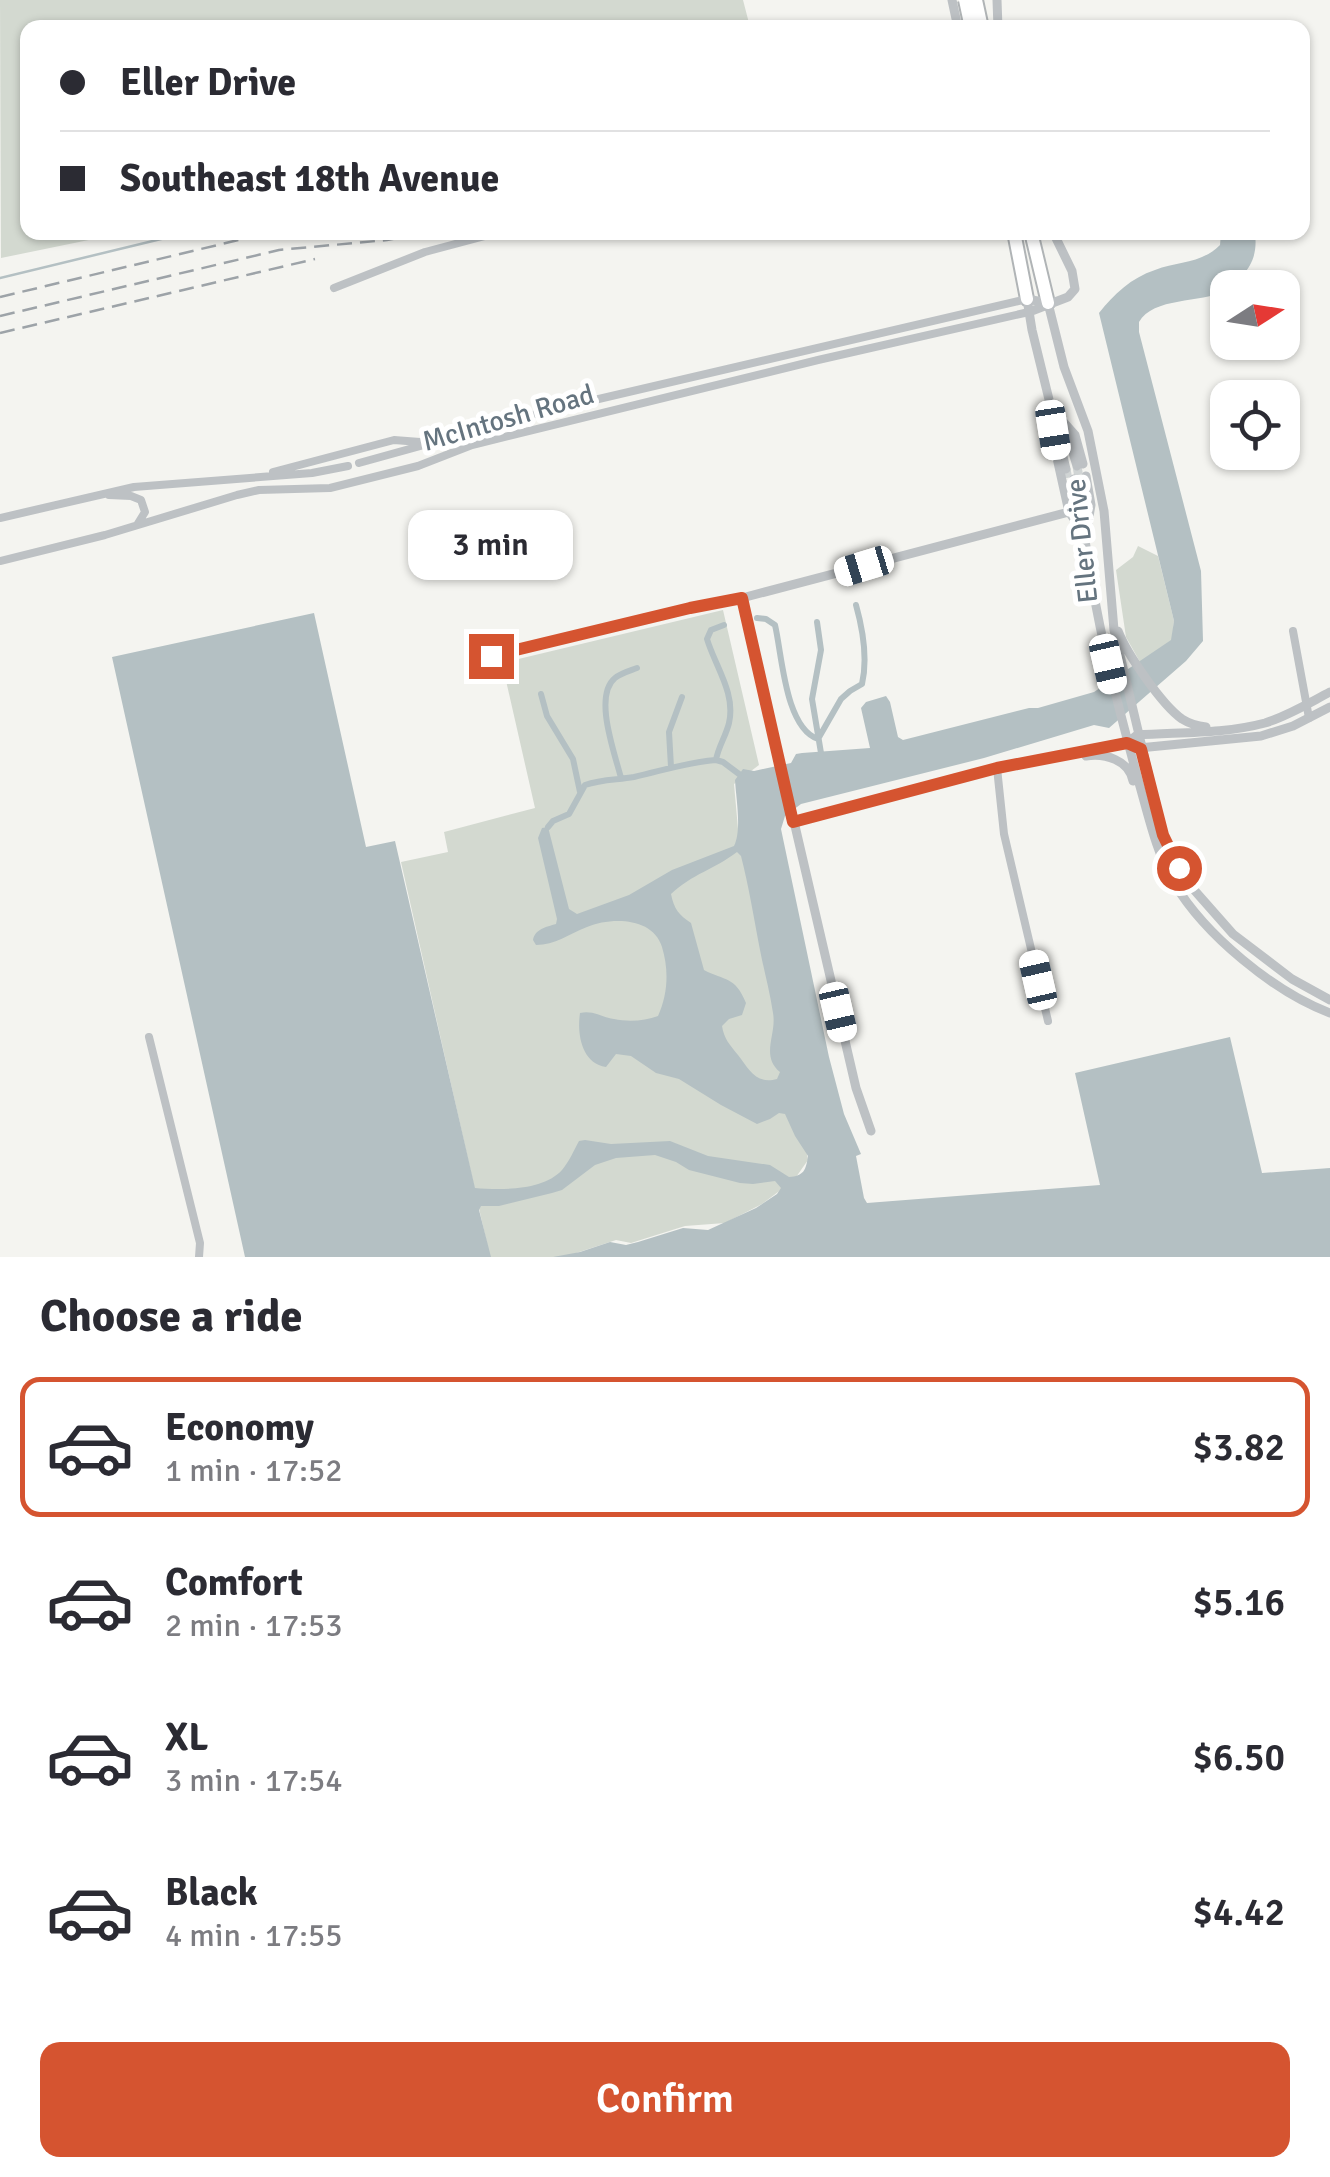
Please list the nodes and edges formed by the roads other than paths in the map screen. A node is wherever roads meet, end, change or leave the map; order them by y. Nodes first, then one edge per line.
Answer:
1 (470, 240) edge
2 (1016, 240) edge
3 (1033, 240) edge
4 (1057, 240) edge
5 (334, 288) dead end
6 (1048, 303) junction
7 (1028, 305) junction
8 (566, 406) junction
9 (1050, 406) junction
10 (549, 426) junction
11 (430, 442) junction
12 (359, 463) dead end
13 (348, 466) dead end
14 (1074, 467) tunnel mouth
15 (254, 477) junction
16 (101, 494) junction
17 (1102, 502) junction
18 (1091, 505) junction
19 (1069, 512) junction
20 (0, 518) edge
21 (137, 525) junction
22 (1086, 536) junction
23 (0, 561) edge
24 (742, 598) junction
25 (1096, 604) junction
26 (1111, 612) junction
27 (1293, 630) dead end
28 (491, 656) dead end
29 (1330, 692) edge
30 (1306, 704) junction
31 (1330, 707) edge
32 (1309, 718) junction
33 (1223, 730) junction
34 (1137, 735) junction
35 (1127, 743) junction
36 (1141, 749) junction
37 (1010, 765) junction
38 (997, 768) junction
39 (1146, 812) junction
40 (792, 818) junction
41 (1330, 1000) edge
42 (1330, 1014) edge
43 (1048, 1021) dead end
44 (149, 1037) dead end
45 (871, 1130) dead end
46 (199, 1257) edge

1 - 5 street
2 - 7 highway
3 - 6 highway
4 - 6 street
6 - 7 street
6 - 17 street, Eller Drive
7 - 8 street, McIntosh Road
7 - 9 street, Eller Drive
7 - 10 street, McIntosh Road
8 - 10 street
8 - 11 street, McIntosh Road
9 - 14 street, Eller Drive
9 - 19 street, Eller Drive
10 - 21 street, McIntosh Road
11 - 12 street, McIntosh Road
11 - 15 street, McIntosh Road
13 - 15 street, McIntosh Road
15 - 16 street, McIntosh Road
16 - 20 street, McIntosh Road
16 - 21 street
17 - 18 street
17 - 26 street, Eller Drive
18 - 22 street, Eller Drive
18 - 22 street, Eller Drive
19 - 22 street, Eller Drive
19 - 24 street
21 - 23 street, McIntosh Road
22 - 25 street, Eller Drive
24 - 28 street
24 - 40 street
25 - 26 street
25 - 35 street, Eller Drive
26 - 33 street
26 - 34 street, Eller Drive
27 - 30 street
29 - 30 street
30 - 32 street
30 - 33 street
31 - 32 street
32 - 36 street
33 - 34 street
34 - 35 street
34 - 36 street, Eller Drive
35 - 36 street
35 - 37 street
35 - 39 street, Eller Drive
36 - 41 street, Eller Drive
37 - 38 street
37 - 39 street
38 - 40 street
38 - 43 street
39 - 42 street, Eller Drive
40 - 45 street
44 - 46 street

